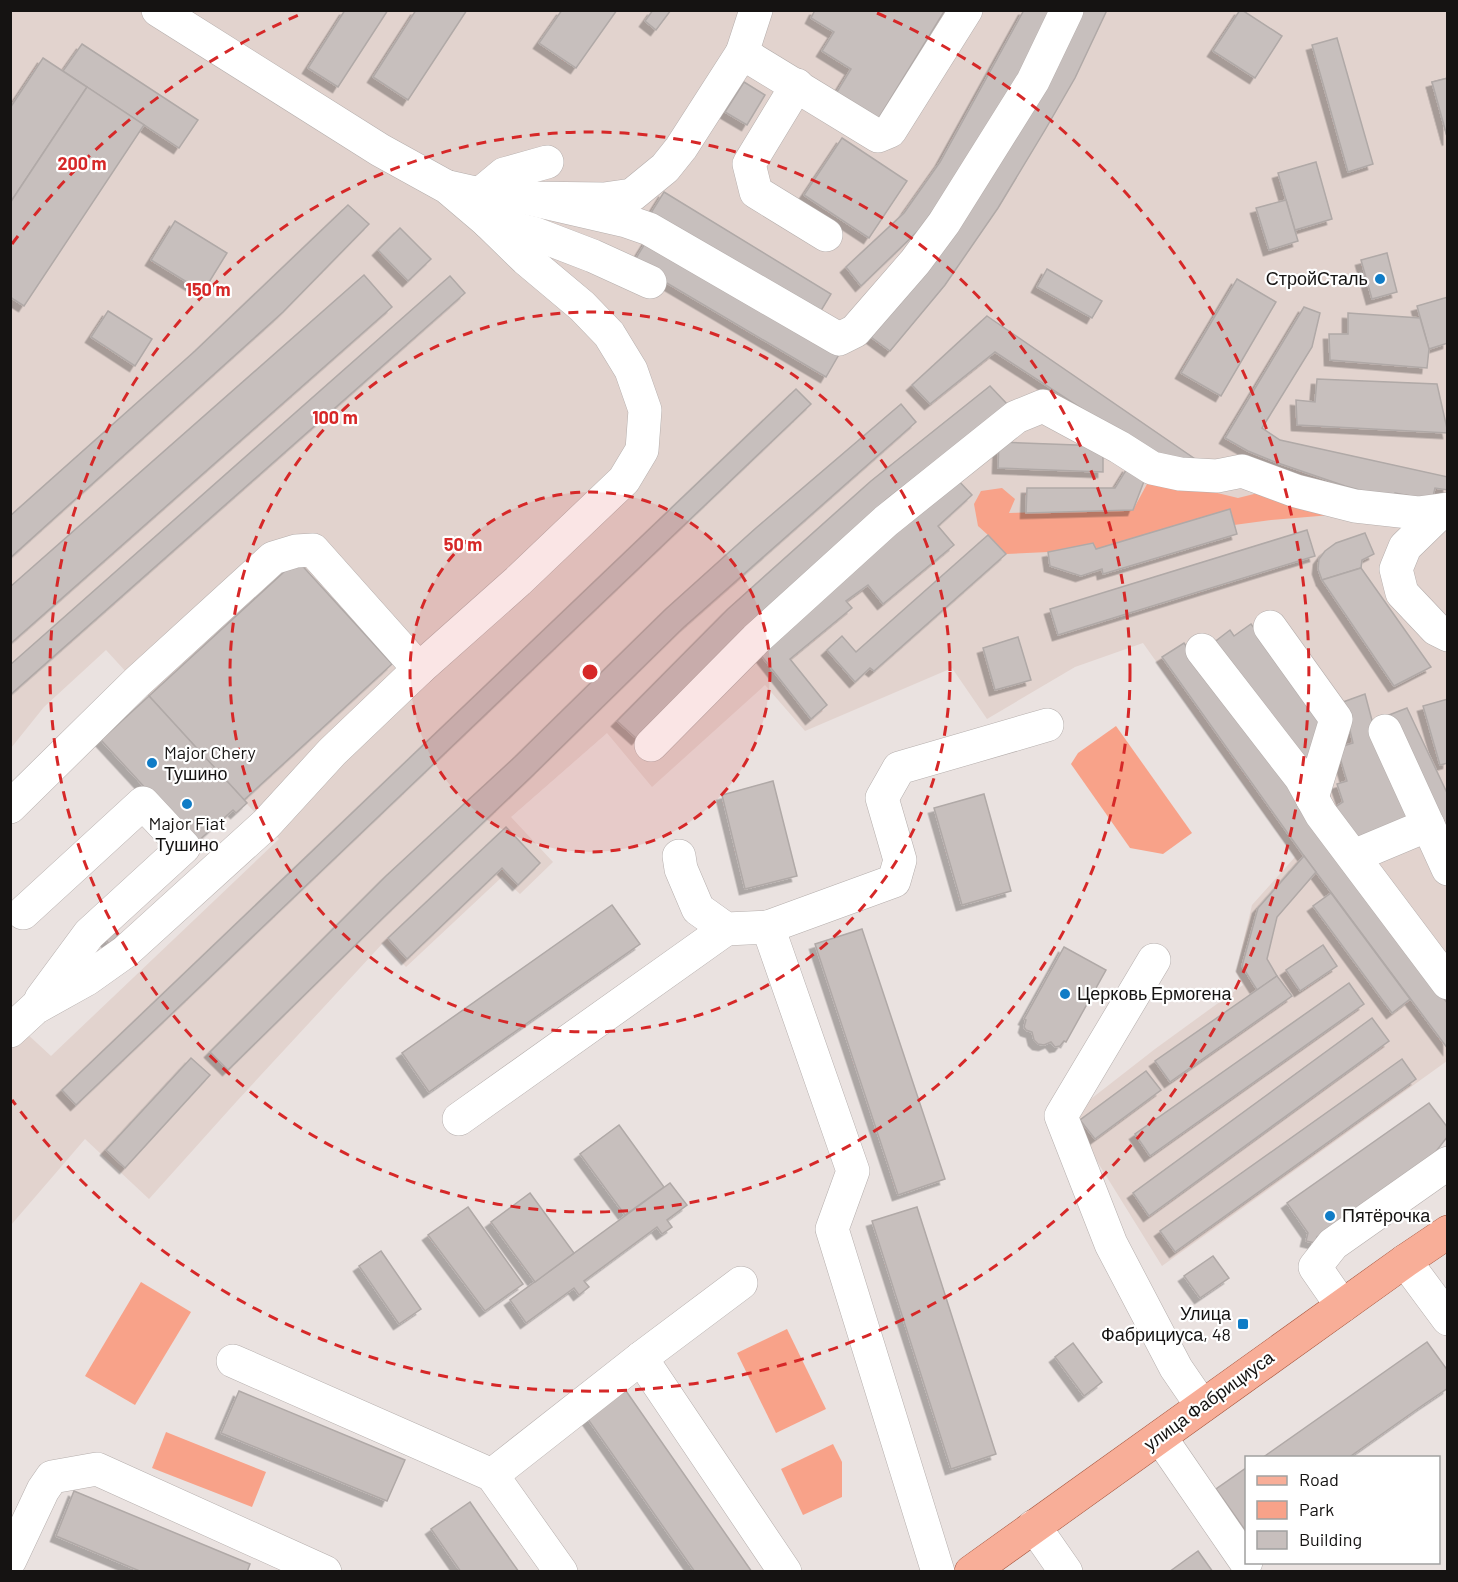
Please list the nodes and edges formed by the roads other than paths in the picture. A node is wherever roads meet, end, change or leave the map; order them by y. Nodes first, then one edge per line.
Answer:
1 (158, 10) edge
2 (756, 10) edge
3 (966, 10) edge
4 (1067, 10) edge
5 (742, 52) junction
6 (797, 86) junction
7 (547, 162) dead end
8 (526, 198) junction
9 (483, 208) junction
10 (826, 235) dead end
11 (650, 282) dead end
12 (1445, 510) edge
13 (1270, 627) dead end
14 (1448, 635) edge
15 (1202, 650) dead end
16 (419, 669) junction
17 (1047, 725) dead end
18 (1385, 731) dead end
19 (651, 745) dead end
20 (1312, 798) junction
21 (10, 807) edge
22 (1428, 825) junction
23 (679, 856) dead end
24 (1354, 856) junction
25 (1448, 869) edge
26 (23, 913) dead end
27 (768, 927) junction
28 (726, 929) junction
29 (1154, 960) dead end
30 (1448, 983) edge
31 (35, 1008) junction
32 (10, 1031) edge
33 (459, 1119) dead end
34 (1448, 1163) edge
35 (1448, 1232) edge
36 (1405, 1261) junction
37 (741, 1283) dead end
38 (1342, 1306) junction
39 (1448, 1319) edge
40 (642, 1358) junction
41 (233, 1360) dead end
42 (1202, 1406) junction
43 (1160, 1437) junction
44 (492, 1475) junction
45 (1034, 1526) junction
46 (1245, 1559) edge
47 (10, 1560) edge
48 (325, 1572) edge
49 (561, 1572) edge
50 (785, 1572) edge
51 (938, 1572) edge
52 (971, 1572) edge
53 (1066, 1572) edge

1 - 9 lane
2 - 5 lane
3 - 6 lane
4 - 8 lane
5 - 6 lane
5 - 8 lane
6 - 10 lane
7 - 9 lane
8 - 9 lane
9 - 11 lane
9 - 16 lane
12 - 14 lane
12 - 19 lane
13 - 20 lane
15 - 20 lane
16 - 21 lane
16 - 31 lane
17 - 27 lane
18 - 22 lane
20 - 24 lane
22 - 24 lane
22 - 25 lane
23 - 28 lane
24 - 30 lane
26 - 31 lane
27 - 28 lane
27 - 51 lane
28 - 33 lane
29 - 42 lane
31 - 32 lane
34 - 38 lane
35 - 36 main road, улица Фабрициуса
36 - 38 main road, улица Фабрициуса
36 - 39 lane
37 - 40 lane
38 - 42 main road, улица Фабрициуса
40 - 44 lane
40 - 50 lane
41 - 44 lane
42 - 43 main road, улица Фабрициуса
43 - 45 main road, улица Фабрициуса
43 - 46 lane
44 - 49 lane
45 - 52 main road, улица Фабрициуса
45 - 53 lane
47 - 48 lane

